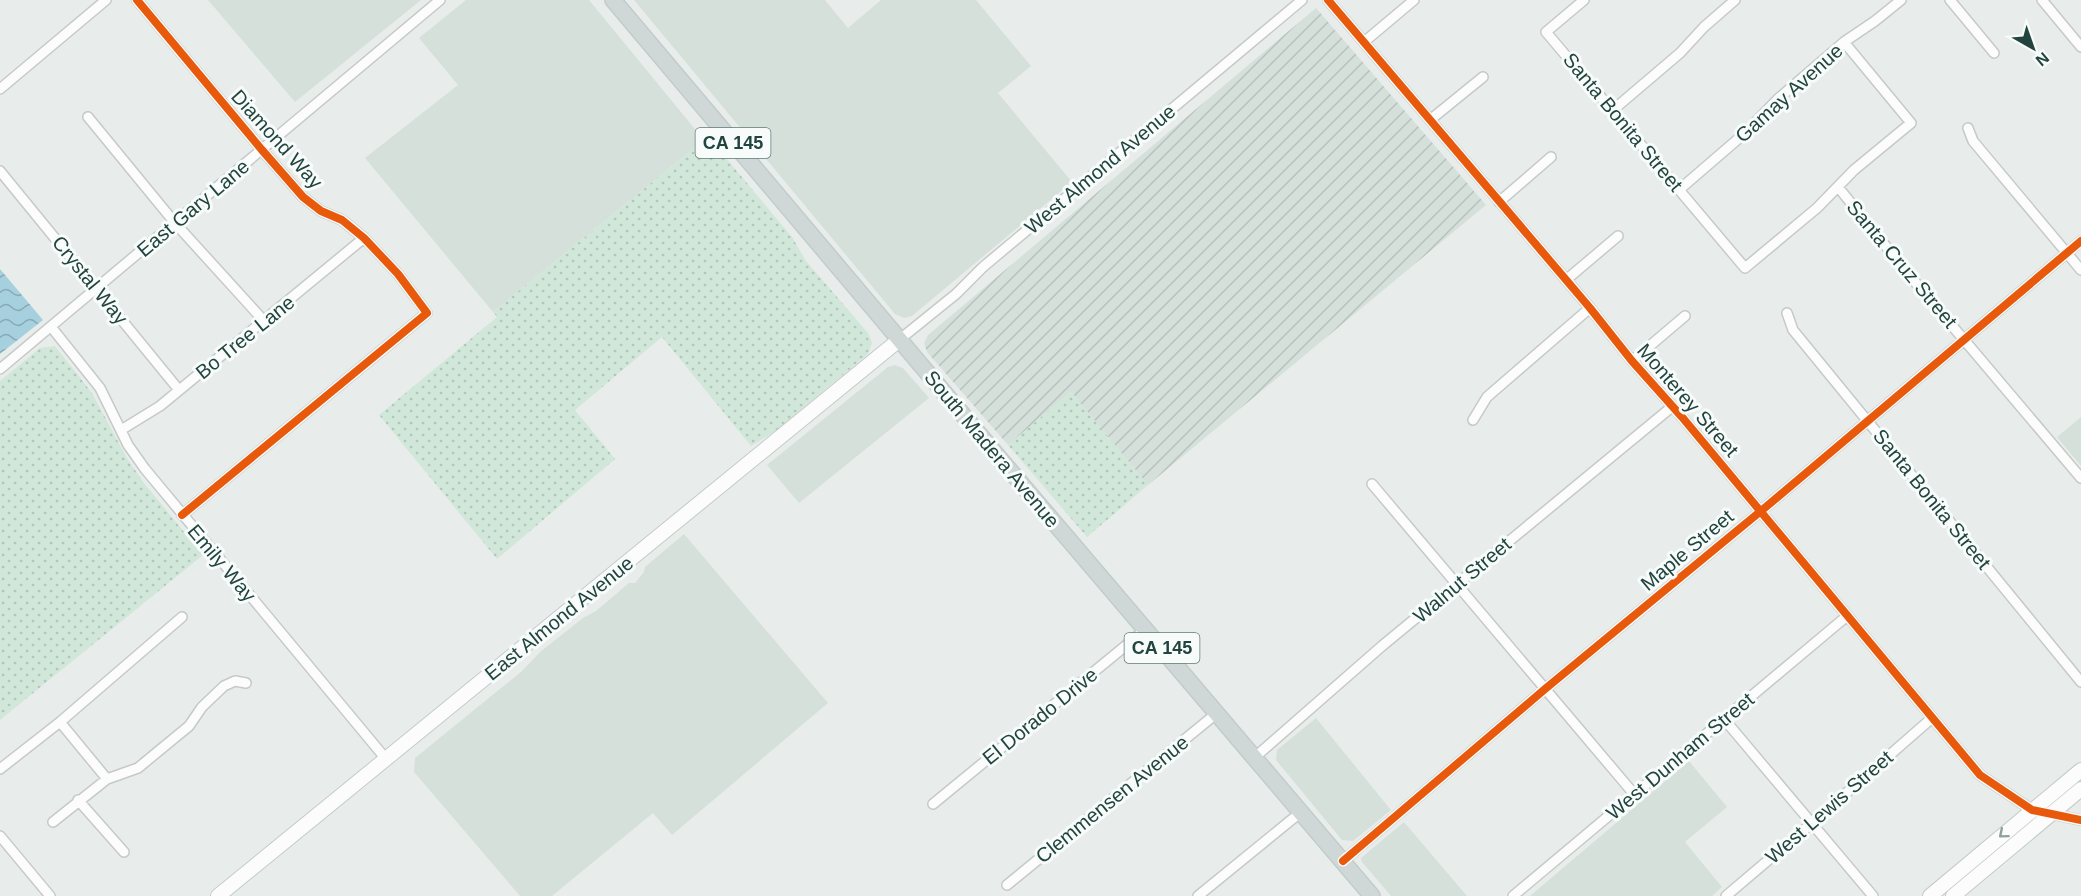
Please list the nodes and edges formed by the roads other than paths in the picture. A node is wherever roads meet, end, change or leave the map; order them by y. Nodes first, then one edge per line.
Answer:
1 (106, 0) edge
2 (137, 0) edge
3 (440, 0) edge
4 (613, 0) edge
5 (1302, 0) edge
6 (1328, 0) edge
7 (1414, 0) edge
8 (1584, 0) edge
9 (1736, 0) edge
10 (1901, 0) edge
11 (1950, 0) edge
12 (2057, 0) edge
13 (2045, 4) edge
14 (1364, 42) junction
15 (1844, 42) junction
16 (2081, 47) edge
17 (1994, 52) dead end
18 (1483, 77) dead end
19 (0, 89) edge
20 (1613, 110) junction
21 (88, 117) dead end
22 (1430, 120) junction
23 (1968, 128) dead end
24 (262, 150) junction
25 (1551, 157) dead end
26 (0, 171) edge
27 (1838, 187) junction
28 (1680, 189) junction
29 (1499, 202) junction
30 (175, 223) junction
31 (1618, 236) dead end
32 (364, 238) junction
33 (2081, 241) edge
34 (2067, 253) junction
35 (2081, 270) edge
36 (1566, 280) junction
37 (97, 288) junction
38 (1590, 308) junction
39 (1787, 313) dead end
40 (1685, 316) dead end
41 (264, 321) junction
42 (52, 328) junction
43 (1964, 339) junction
44 (899, 340) junction
45 (1632, 361) junction
46 (0, 369) edge
47 (179, 390) junction
48 (1673, 406) junction
49 (1473, 420) dead end
50 (1868, 420) junction
51 (121, 430) junction
52 (2081, 478) edge
53 (1372, 484) dead end
54 (1761, 511) junction
55 (182, 515) junction
56 (1456, 584) junction
57 (1847, 616) junction
58 (182, 617) dead end
59 (1146, 629) junction
60 (2081, 682) edge
61 (246, 683) dead end
62 (1545, 689) junction
63 (1217, 713) junction
64 (1932, 718) junction
65 (1724, 719) junction
66 (60, 722) junction
67 (1254, 758) junction
68 (386, 759) junction
69 (0, 769) edge
70 (2081, 771) edge
71 (107, 779) junction
72 (2081, 789) edge
73 (1634, 794) junction
74 (78, 800) junction
75 (933, 804) dead end
76 (2032, 810) junction
77 (1301, 812) junction
78 (2052, 814) junction
79 (2081, 820) edge
80 (53, 822) dead end
81 (1812, 823) junction
82 (0, 836) edge
83 (124, 852) dead end
84 (1343, 861) junction
85 (1007, 885) dead end
86 (50, 896) edge
87 (218, 896) edge
88 (1198, 896) edge
89 (1372, 896) edge
90 (1513, 896) edge
91 (1726, 896) edge
92 (1873, 896) edge
93 (1930, 896) edge
94 (1953, 896) edge

1 - 19 street
2 - 24 street, Diamond Way
3 - 24 street, East Gary Lane
4 - 44 main road, South Madera Avenue / CA 145
5 - 44 street, West Almond Avenue
6 - 14 street, Monterey Street
7 - 14 street
8 - 20 street, Santa Bonita Street
9 - 20 street
10 - 15 street, Gamay Avenue
11 - 17 street
12 - 13 street
13 - 16 street
14 - 22 street, Monterey Street
15 - 27 street
15 - 28 street, Gamay Avenue
18 - 22 street
20 - 28 street, Santa Bonita Street
21 - 30 street
22 - 29 street, Monterey Street
23 - 34 street
24 - 30 street, East Gary Lane
24 - 32 street, Diamond Way
25 - 29 street
26 - 37 street, Crystal Way
27 - 28 street, Santa Bonita Street
27 - 43 street, Santa Cruz Street
29 - 36 street, Monterey Street
30 - 37 street, East Gary Lane
30 - 41 street
31 - 36 street
32 - 41 street, Bo Tree Lane
32 - 55 street, Diamond Way
33 - 34 street, Maple Street
34 - 35 street
34 - 43 street, Maple Street
36 - 38 street, Monterey Street
37 - 42 street, East Gary Lane
37 - 47 street, Crystal Way
38 - 45 street, Monterey Street
38 - 49 street
39 - 50 street, Santa Bonita Street
40 - 45 street
41 - 47 street, Bo Tree Lane
42 - 46 street, East Gary Lane
42 - 51 street, Emily Way
43 - 50 street, Maple Street
43 - 52 street, Santa Cruz Street
44 - 59 main road, South Madera Avenue / CA 145
44 - 68 main road, East Almond Avenue
45 - 48 street, Monterey Street
47 - 51 street, Bo Tree Lane
48 - 54 street, Monterey Street
48 - 56 street, Walnut Street
50 - 54 street, Maple Street
50 - 60 street, Santa Bonita Street
51 - 55 street, Emily Way
53 - 56 street
54 - 57 street, Monterey Street
54 - 62 street, Maple Street
55 - 68 street, Emily Way
56 - 62 street
56 - 67 street, Walnut Street
57 - 64 street, Monterey Street
57 - 65 street, West Dunham Street
58 - 66 street
59 - 63 main road, South Madera Avenue / CA 145
59 - 75 street, El Dorado Drive
61 - 71 street
62 - 73 street
62 - 84 street, Maple Street
63 - 67 main road, South Madera Avenue / CA 145
63 - 85 street, Clemmensen Avenue
64 - 76 street, Monterey Street
64 - 81 street, West Lewis Street
65 - 73 street, West Dunham Street
65 - 81 street
66 - 69 street
66 - 71 street
67 - 77 main road, South Madera Avenue / CA 145
68 - 87 main road, East Almond Avenue
70 - 76 main road
71 - 74 street
72 - 78 main road
73 - 90 street, West Dunham Street
74 - 80 street
74 - 83 street
76 - 78 street
76 -> 93 main road
77 - 84 main road, South Madera Avenue / CA 145
77 - 88 street
78 - 79 street
78 - 94 main road
81 - 91 street, West Lewis Street
81 - 92 street
82 - 86 street
84 - 89 main road, South Madera Avenue / CA 145

